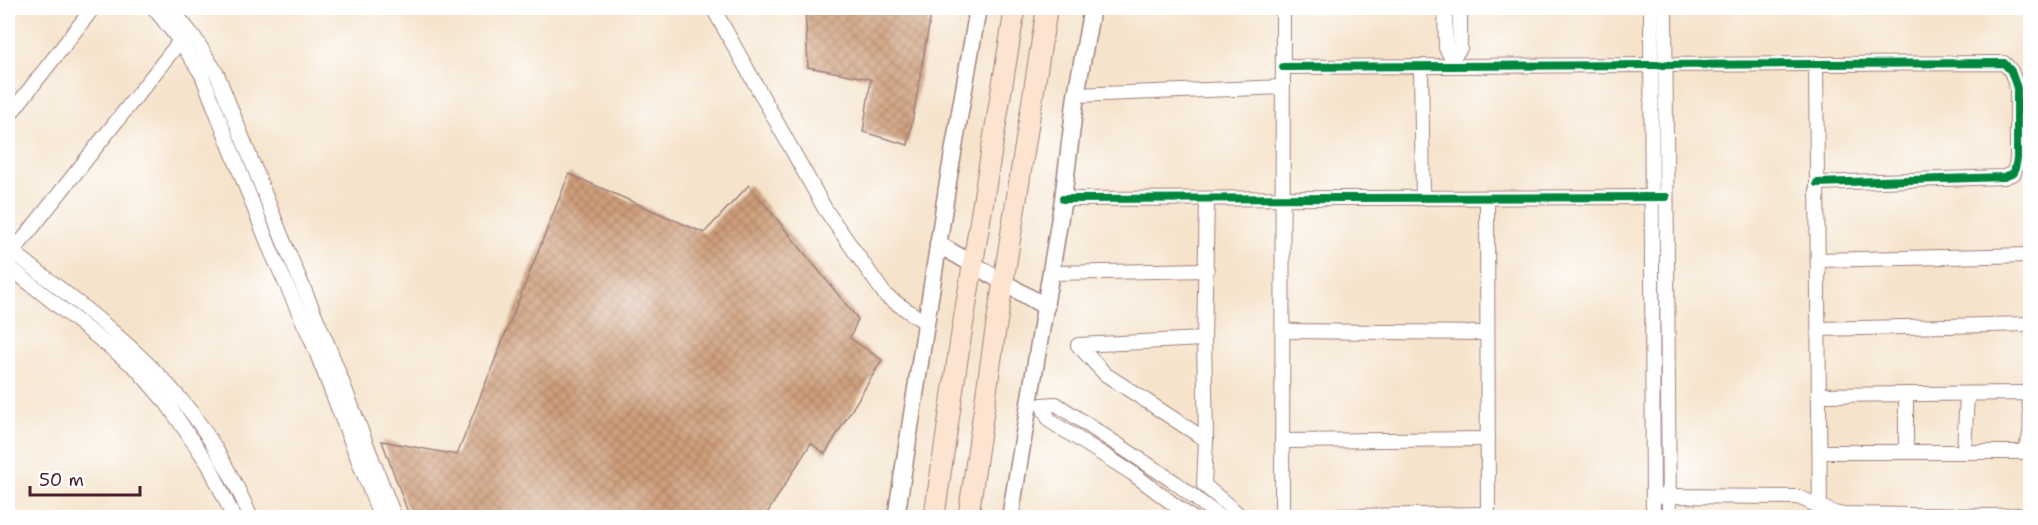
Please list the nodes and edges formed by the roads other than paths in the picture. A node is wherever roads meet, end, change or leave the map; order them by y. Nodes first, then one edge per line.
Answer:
1 (93, 8) edge
2 (154, 8) edge
3 (171, 8) edge
4 (713, 8) edge
5 (978, 8) edge
6 (1015, 8) edge
7 (1047, 8) edge
8 (1092, 8) edge
9 (1282, 8) edge
10 (1445, 8) edge
11 (1460, 8) edge
12 (1651, 8) edge
13 (1665, 8) edge
14 (180, 40) junction
15 (1452, 62) junction
16 (1816, 63) junction
17 (1651, 64) junction
18 (1666, 64) junction
19 (1422, 66) junction
20 (1283, 67) junction
21 (1283, 87) junction
22 (1076, 96) junction
23 (8, 117) edge
24 (1817, 183) junction
25 (1651, 196) junction
26 (1666, 197) junction
27 (1423, 198) junction
28 (1487, 198) junction
29 (1063, 199) junction
30 (1207, 199) junction
31 (1283, 199) junction
32 (938, 244) junction
33 (9, 253) edge
34 (2031, 255) edge
35 (1818, 260) junction
36 (973, 265) junction
37 (8, 266) edge
38 (1206, 270) junction
39 (1051, 273) junction
40 (1003, 284) junction
41 (1046, 307) junction
42 (926, 323) junction
43 (2030, 324) edge
44 (1819, 329) junction
45 (1283, 331) junction
46 (1487, 333) junction
47 (1204, 339) junction
48 (1906, 394) junction
49 (1967, 394) junction
50 (1819, 395) junction
51 (1036, 401) junction
52 (1488, 439) junction
53 (1206, 440) junction
54 (1283, 441) junction
55 (1820, 452) junction
56 (1906, 452) junction
57 (1965, 452) junction
58 (1669, 495) junction
59 (1653, 497) junction
60 (1820, 512) edge
61 (1487, 516) edge
62 (1282, 517) edge
63 (234, 518) edge
64 (251, 518) edge
65 (381, 518) edge
66 (395, 518) edge
67 (896, 518) edge
68 (934, 518) edge
69 (968, 518) edge
70 (1010, 518) edge
71 (1192, 518) edge
72 (1221, 518) edge
73 (1243, 518) edge
74 (1653, 518) edge
75 (1669, 518) edge
76 (2027, 518) edge

1 - 23 street
2 - 14 street
3 - 66 street
4 - 42 street
5 - 32 street
6 - 36 main road
7 - 40 main road
8 - 22 street
9 - 20 street
10 - 15 street
11 - 15 street
12 - 17 street
13 - 18 street
14 - 33 street
14 - 65 street
15 - 17 street
15 - 19 street
16 - 18 street
16 - 24 street
16 - 24 street
17 - 18 street
17 - 25 street
18 - 26 street
19 - 20 street
19 - 27 street
20 - 21 street
21 - 22 street
21 - 31 street
22 - 29 street
24 - 35 street
25 - 26 street
25 - 28 street
25 - 59 street
26 - 58 street
27 - 28 street
27 - 31 street
28 - 46 street
29 - 30 street
29 - 39 street
30 - 31 street
30 - 38 street
31 - 45 street
32 - 36 street
32 - 42 street
33 - 64 street
34 - 35 street
35 - 44 street
36 - 40 street
36 - 68 main road
37 - 63 street
38 - 39 street
38 - 47 street
39 - 41 street
40 - 41 street
40 - 69 main road
41 - 51 street
42 - 67 street
43 - 44 street
44 - 50 street
45 - 46 street
45 - 54 street
46 - 52 street
47 - 53 street
47 - 53 street
48 - 49 street
48 - 50 street
48 - 56 street
49 - 57 street
49 - 57 street
50 - 55 street
51 - 70 street
51 - 71 street
51 - 72 street
52 - 54 street
52 - 61 street
53 - 73 street
54 - 62 street
55 - 56 street
55 - 60 street
56 - 57 street
58 - 59 street
58 - 60 street
58 - 75 street
59 - 74 street
60 - 76 street
61 - 62 street

